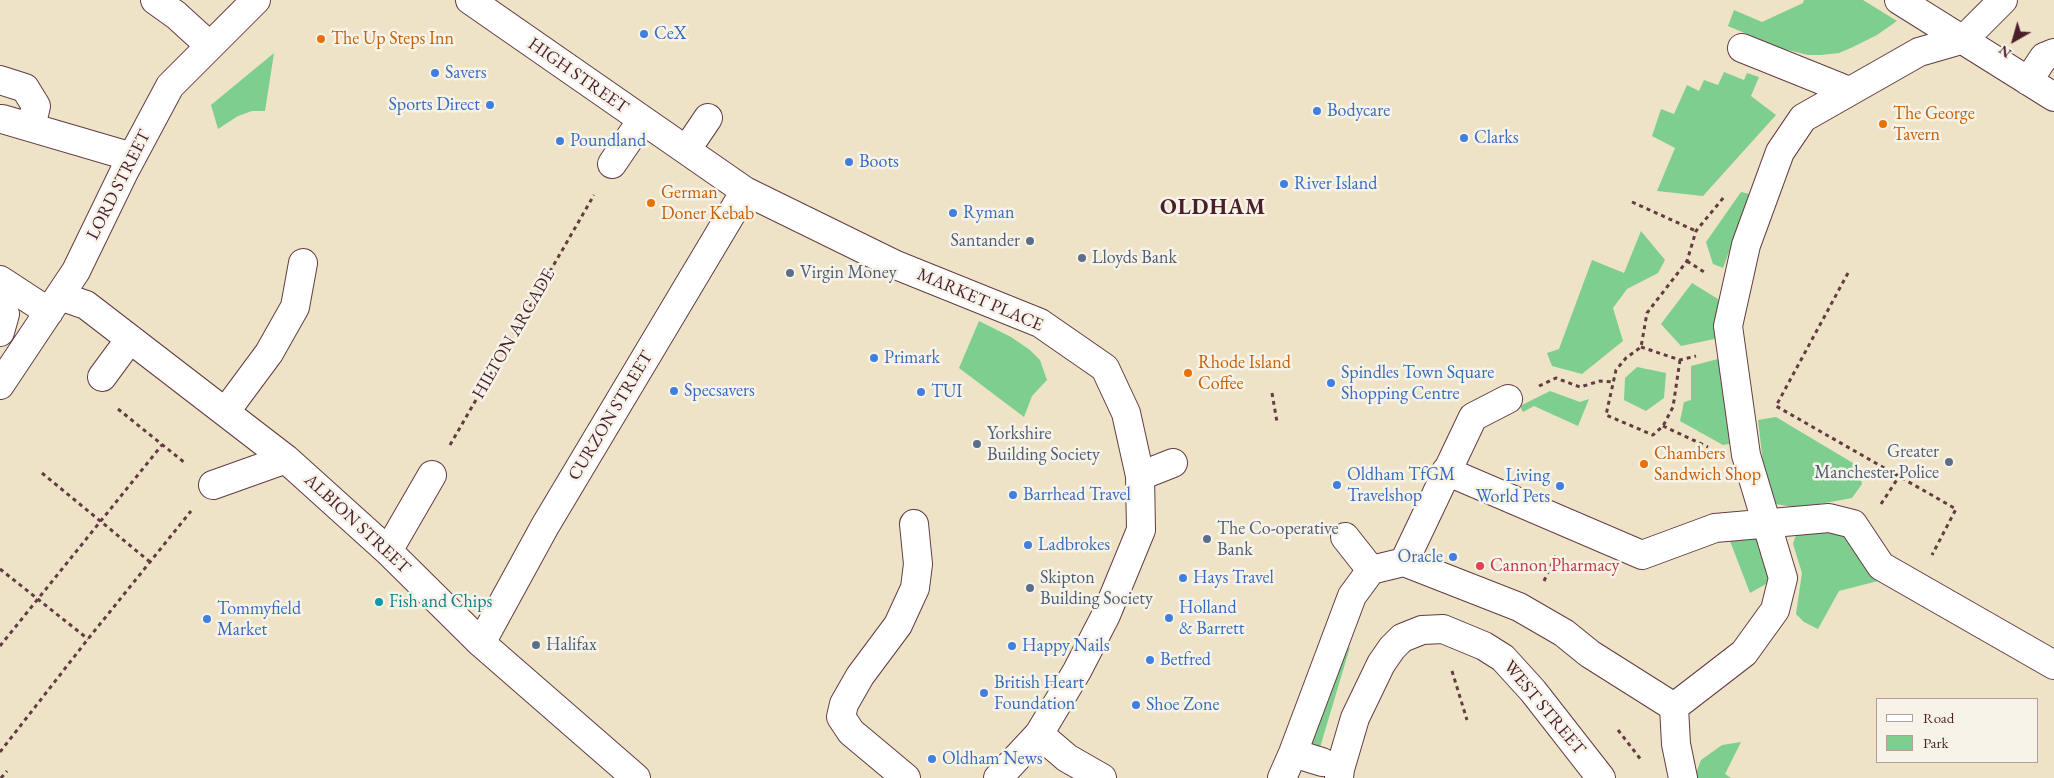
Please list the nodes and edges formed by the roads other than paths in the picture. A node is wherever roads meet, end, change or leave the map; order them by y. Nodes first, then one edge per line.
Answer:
1 (155, 0) edge
2 (256, 0) edge
3 (470, 0) edge
4 (1899, 0) edge
5 (2003, 0) edge
6 (1964, 40) junction
7 (210, 46) junction
8 (1742, 48) dead end
9 (2054, 53) edge
10 (0, 80) edge
11 (2028, 81) junction
12 (1849, 91) junction
13 (2054, 97) edge
14 (708, 118) dead end
15 (2, 119) dead end
16 (642, 120) junction
17 (31, 127) junction
18 (687, 149) junction
19 (132, 157) junction
20 (612, 164) road end
21 (745, 191) junction
22 (303, 263) dead end
23 (0, 280) edge
24 (54, 304) junction
25 (0, 305) edge
26 (0, 332) edge
27 (130, 339) junction
28 (102, 377) dead end
29 (0, 385) edge
30 (1508, 399) road end
31 (226, 411) junction
32 (286, 459) junction
33 (1173, 463) dead end
34 (1446, 471) junction
35 (432, 475) road end
36 (1140, 476) junction
37 (212, 484) road end
38 (1766, 523) junction
39 (914, 524) dead end
40 (1345, 537) dead end
41 (388, 551) junction
42 (1404, 562) junction
43 (1371, 570) junction
44 (481, 643) junction
45 (2054, 665) edge
46 (1674, 706) junction
47 (1039, 734) junction
48 (1293, 753) junction
49 (1330, 770) edge
50 (636, 778) edge
51 (906, 778) edge
52 (998, 778) edge
53 (1102, 778) edge
54 (1282, 778) edge
55 (1601, 778) edge
56 (1682, 778) edge

1 - 7 street
2 - 7 street, LORD STREET
3 - 16 street, HIGH STREET
4 - 6 street
5 - 6 street
6 - 11 street
6 - 12 street
7 - 19 street, LORD STREET
8 - 12 street
9 - 11 street
10 - 17 street
11 - 13 street
12 - 38 street
14 - 18 street
15 - 17 street
16 - 18 street, HIGH STREET
16 - 20 street
17 - 19 street
18 - 21 street, MARKET PLACE
19 - 24 street, LORD STREET
21 - 36 street, MARKET PLACE
21 - 44 street, CURZON STREET
22 - 31 street
23 - 24 street, ALBION STREET
24 - 27 street, ALBION STREET
24 - 29 street, LORD STREET
25 - 26 street
27 - 28 street
27 - 31 street, ALBION STREET
30 - 34 street
31 - 32 street, ALBION STREET
32 - 37 street
32 - 41 street, ALBION STREET
33 - 36 street
34 - 38 street
34 - 42 street
35 - 41 street
36 - 47 street, MARKET PLACE
38 - 45 street
38 - 46 street
39 - 51 street
40 - 43 street
41 - 44 street, ALBION STREET
42 - 43 street
42 - 46 street
43 - 48 street
44 - 50 street, ALBION STREET
46 - 56 street
47 - 52 street, MARKET PLACE
47 - 53 street
48 - 49 street
48 - 54 street
49 - 55 street, WEST STREET

